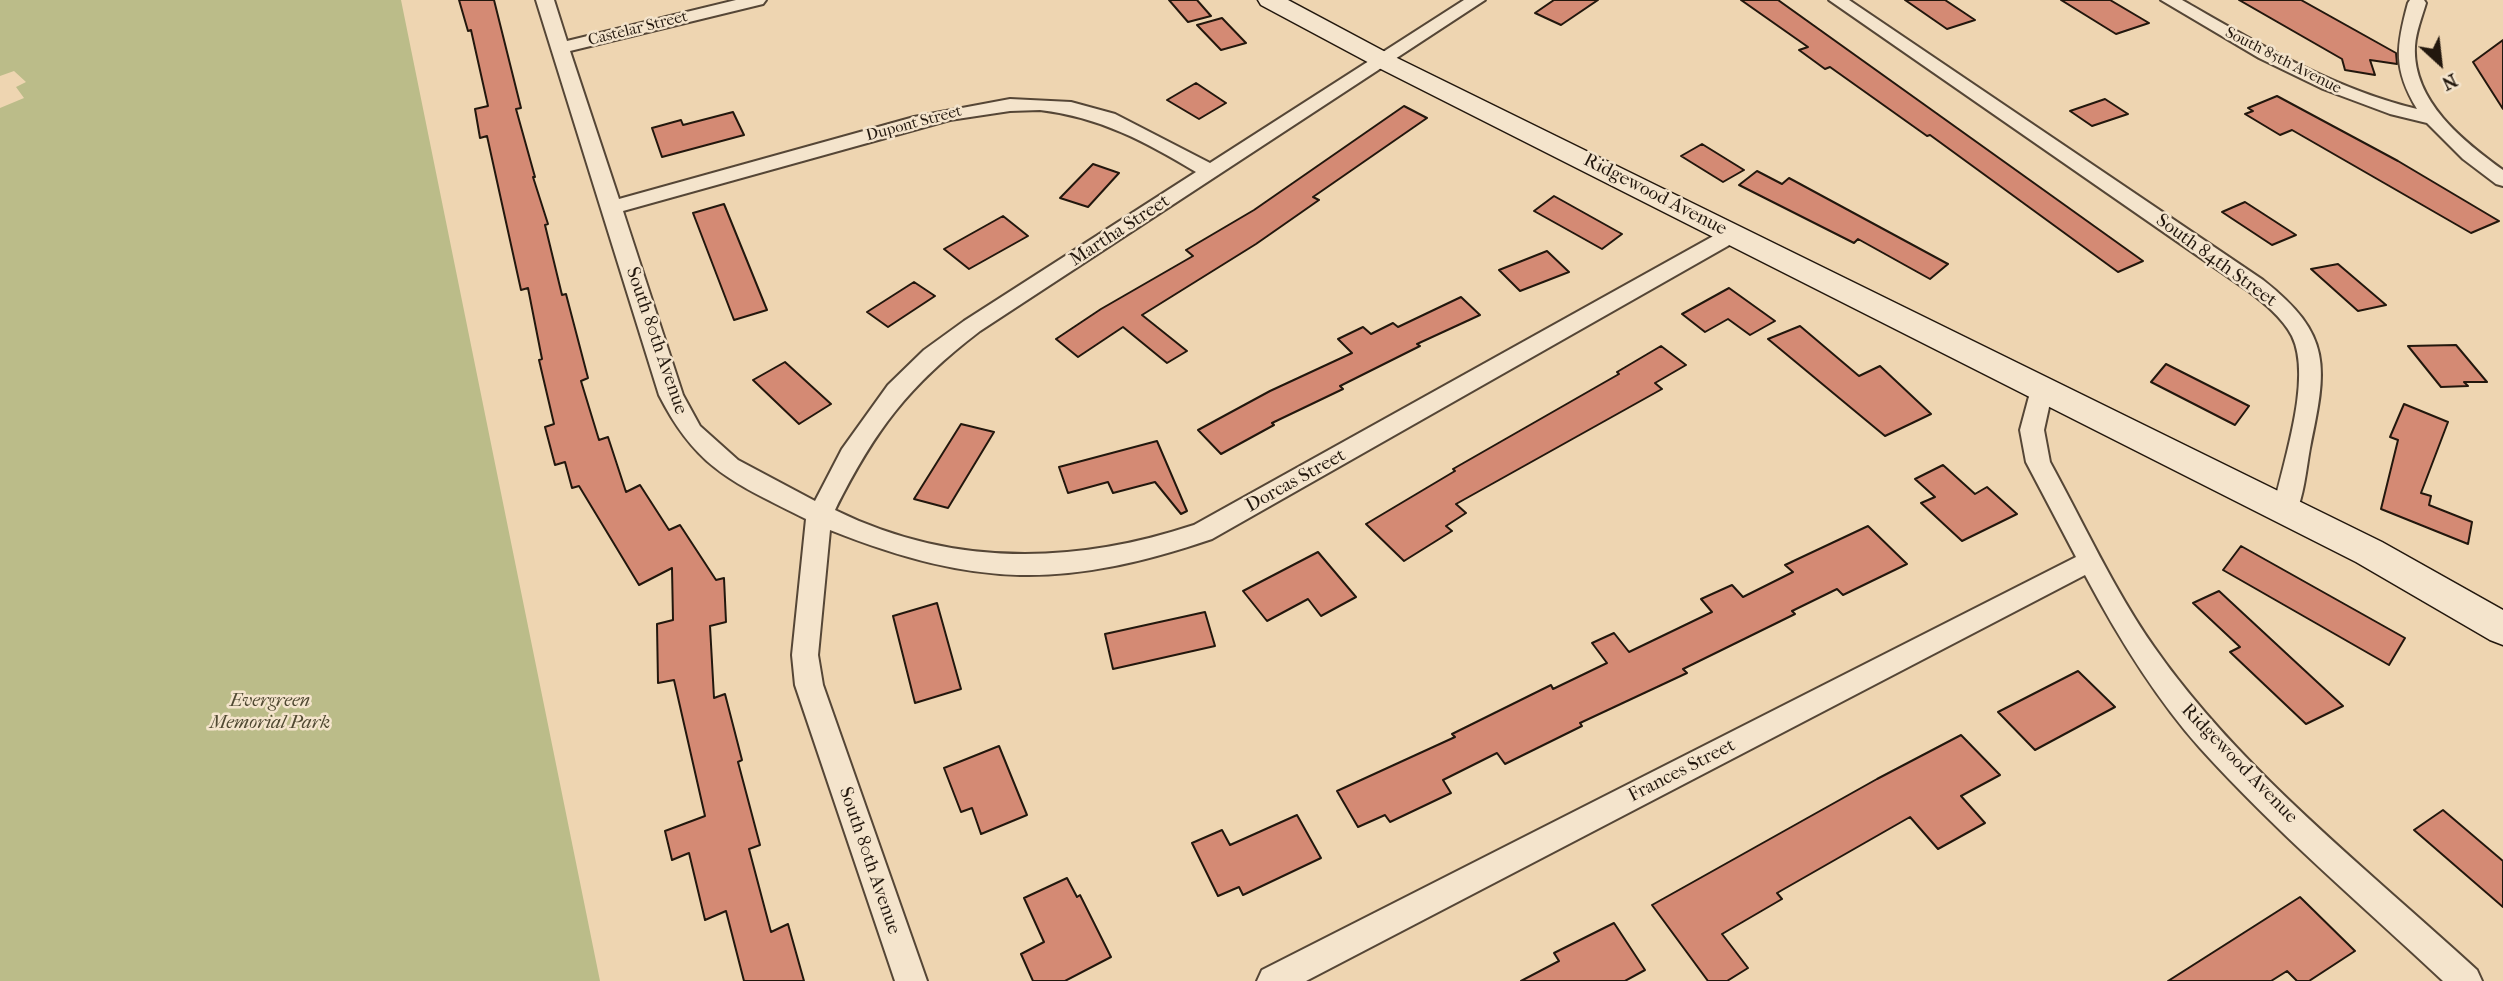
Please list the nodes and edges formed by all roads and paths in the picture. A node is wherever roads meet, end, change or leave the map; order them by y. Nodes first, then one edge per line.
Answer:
1 (545, 0) edge
2 (757, 0) edge
3 (1270, 0) edge
4 (1476, 0) edge
5 (1838, 0) edge
6 (2170, 0) edge
7 (2420, 1) edge
8 (560, 48) junction
9 (1384, 61) junction
10 (2433, 119) junction
11 (1211, 172) junction
12 (2503, 180) edge
13 (611, 208) junction
14 (1733, 234) junction
15 (2042, 388) junction
16 (2285, 510) junction
17 (819, 517) junction
18 (2090, 561) junction
19 (2503, 629) edge
20 (911, 981) edge
21 (1273, 981) edge
22 (2466, 981) edge

1 - 8 street, South 80th Avenue
2 - 8 street, Castelar Street
3 - 9 main road, Ridgewood Avenue
4 - 9 street, Martha Street
5 - 16 street, South 84th Street
6 - 10 street, South 85th Avenue
7 - 10 street
8 - 13 street, South 80th Avenue
9 - 11 street, Martha Street
9 - 14 main road, Ridgewood Avenue
10 - 12 street, South 85th Avenue
11 - 13 street, Dupont Street
11 - 17 street, Martha Street
13 - 17 street, South 80th Avenue
14 - 15 main road, Ridgewood Avenue
14 - 17 street, Dorcas Street
15 - 16 main road, Ridgewood Avenue
15 - 18 street, Ridgewood Avenue
16 - 19 main road
17 - 20 street, South 80th Avenue
18 - 21 street, Frances Street
18 - 22 street, Ridgewood Avenue

